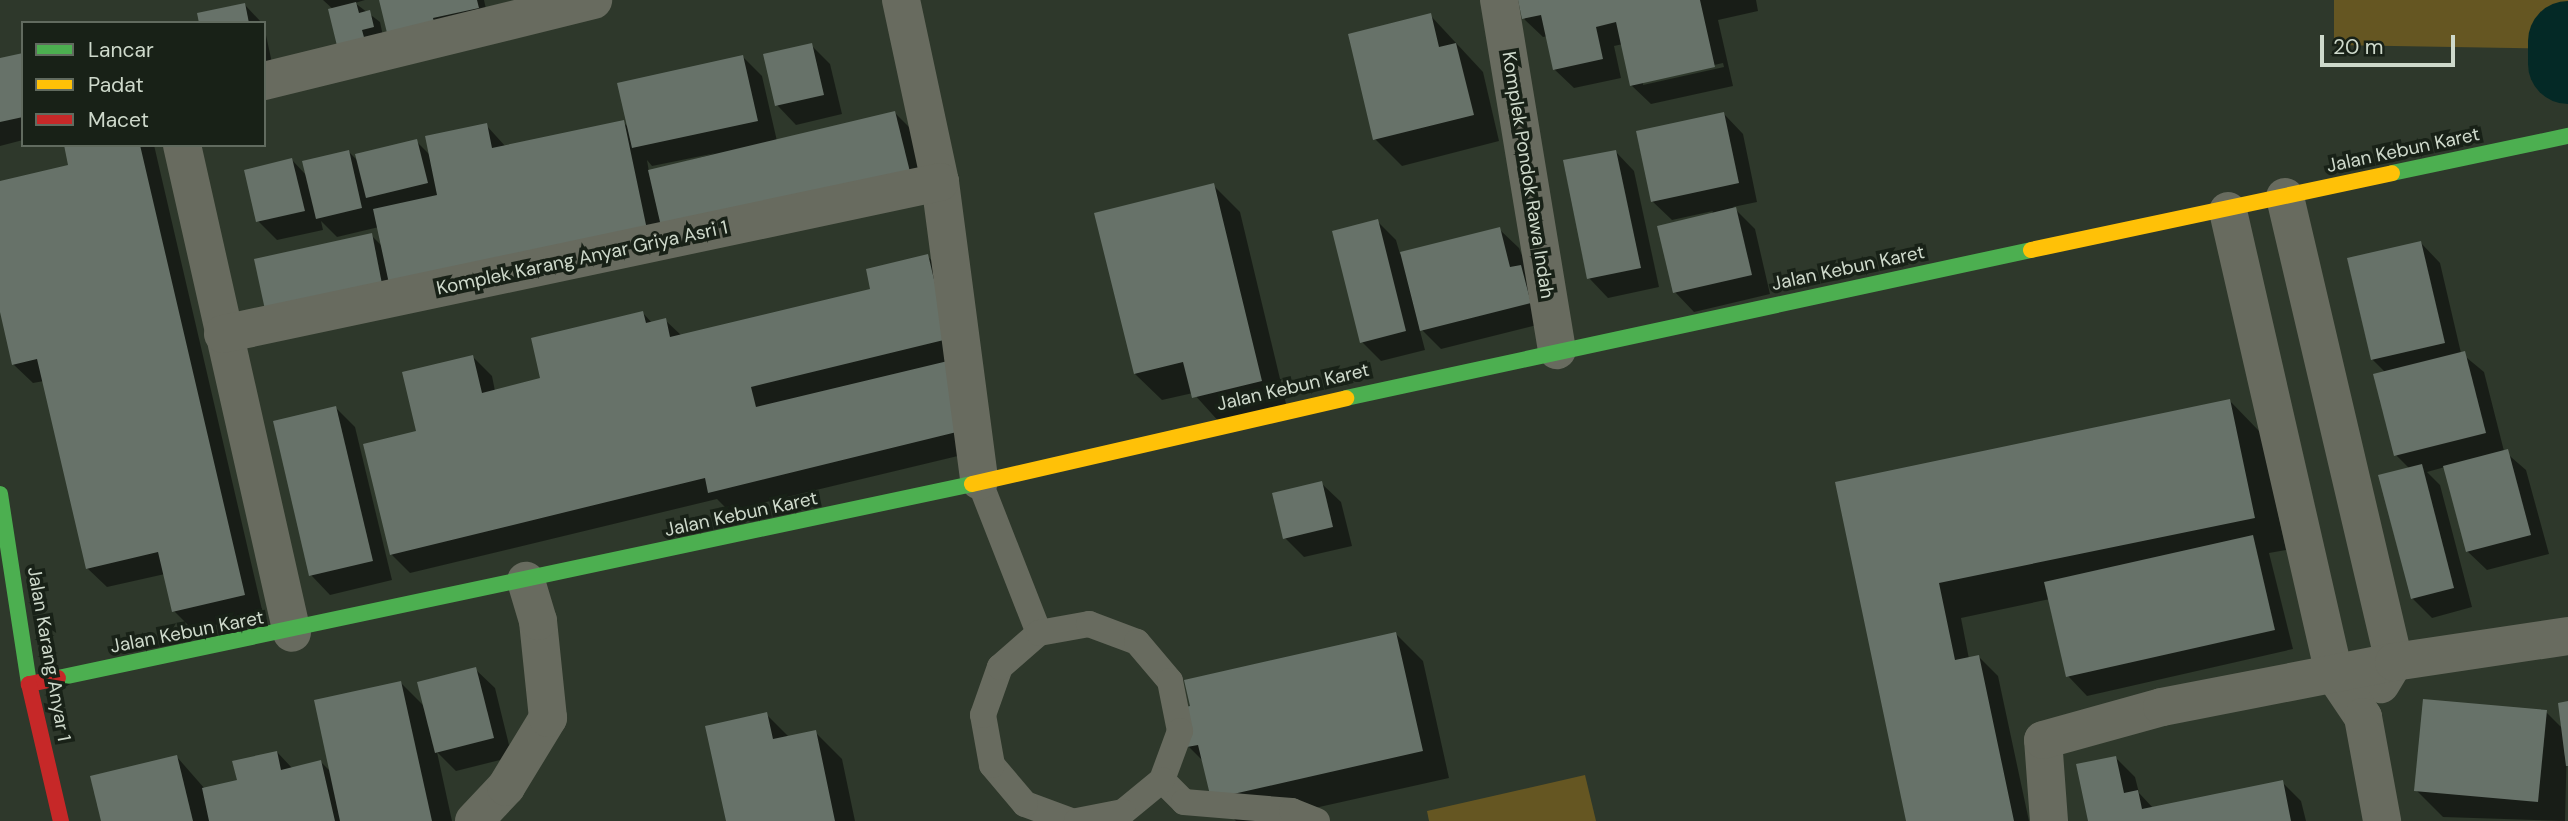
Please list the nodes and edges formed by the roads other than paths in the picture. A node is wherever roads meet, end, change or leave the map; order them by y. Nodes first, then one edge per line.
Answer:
1 (593, 0) edge
2 (901, 0) edge
3 (1499, 0) edge
4 (266, 81) edge
5 (2568, 136) edge
6 (182, 147) edge
7 (940, 182) junction
8 (2284, 197) junction
9 (2228, 211) junction
10 (223, 334) junction
11 (1557, 350) junction
12 (979, 480) junction
13 (0, 494) edge
14 (526, 581) junction
15 (292, 633) junction
16 (1039, 633) junction
17 (2568, 636) edge
18 (2394, 662) junction
19 (2334, 674) junction
20 (29, 684) junction
21 (2364, 717) junction
22 (1162, 780) junction
23 (61, 821) edge
24 (474, 821) edge
25 (1071, 821) edge
26 (1077, 821) edge
27 (1317, 821) edge
28 (2049, 821) edge
29 (2382, 821) edge

1 - 4 street
2 - 7 street
3 - 11 street, Komplek Pondok Rawa Indah
5 - 8 main road, Jalan Kebun Karet
6 - 10 street
7 - 10 street, Komplek Karang Anyar Griya Asri 1
7 - 12 street
8 - 9 main road, Jalan Kebun Karet
8 - 18 street
9 - 11 main road, Jalan Kebun Karet
9 - 19 street
10 - 15 street
11 - 12 main road, Jalan Kebun Karet
12 - 14 main road, Jalan Kebun Karet
12 - 16 lane
13 - 20 main road, Jalan Karang Anyar 1
14 - 15 main road, Jalan Kebun Karet
14 - 24 street
15 - 20 main road, Jalan Kebun Karet
16 - 22 lane
16 - 25 lane
17 - 18 street
18 - 19 street
18 - 21 street
19 - 21 street
19 - 28 street
20 - 23 main road, Jalan Karang Anyar 1
21 - 29 street
22 - 26 lane
22 - 27 lane

